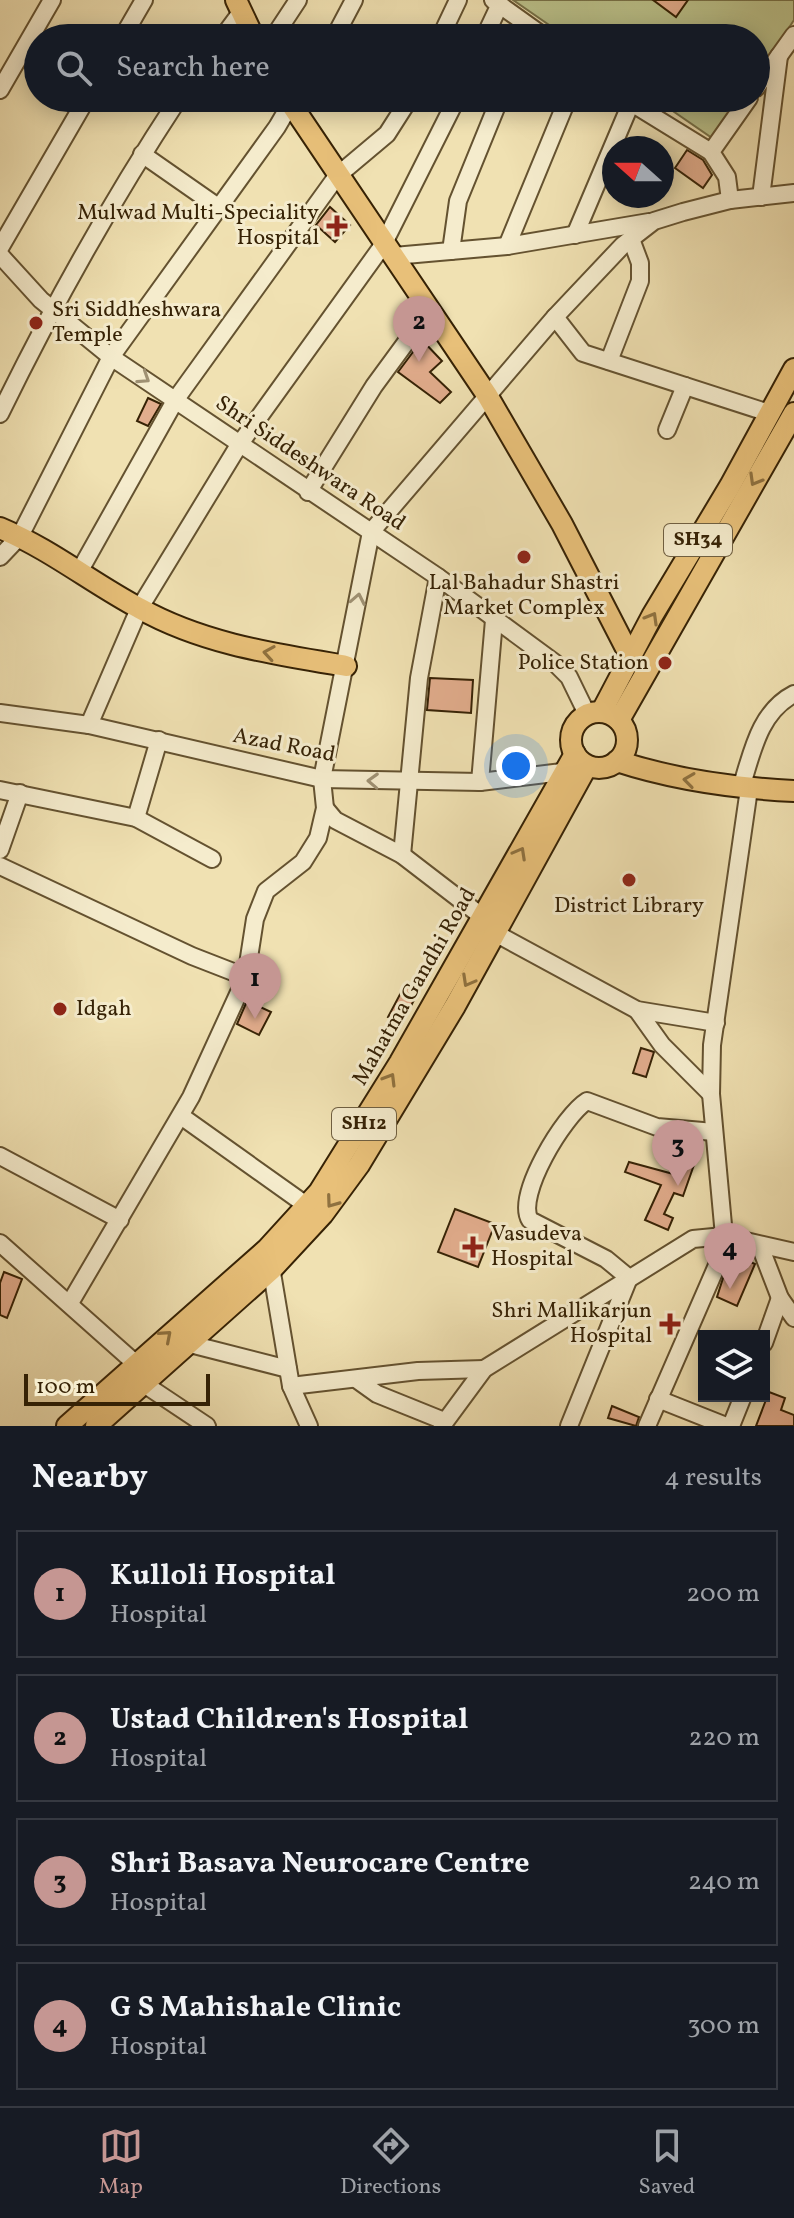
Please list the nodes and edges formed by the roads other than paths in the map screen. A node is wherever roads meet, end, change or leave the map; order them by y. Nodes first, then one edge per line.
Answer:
1 (52, 0) edge
2 (144, 0) edge
3 (298, 0) edge
4 (354, 0) edge
5 (458, 0) edge
6 (496, 2) edge
7 (239, 5) edge
8 (38, 24) edge
9 (130, 24) edge
10 (229, 24) edge
11 (248, 24) edge
12 (282, 24) edge
13 (341, 24) edge
14 (447, 24) edge
15 (489, 24) edge
16 (520, 24) edge
17 (794, 35) edge
18 (24, 48) edge
19 (779, 56) junction
20 (770, 69) edge
21 (0, 90) edge
22 (79, 112) edge
23 (170, 112) edge
24 (282, 112) edge
25 (297, 112) edge
26 (401, 112) edge
27 (451, 112) edge
28 (494, 112) edge
29 (562, 112) edge
30 (623, 112) edge
31 (645, 112) edge
32 (739, 112) edge
33 (711, 152) junction
34 (142, 154) junction
35 (337, 176) junction
36 (794, 193) edge
37 (761, 197) junction
38 (730, 200) junction
39 (218, 207) junction
40 (654, 221) junction
41 (575, 235) junction
42 (631, 239) junction
43 (507, 246) junction
44 (0, 248) edge
45 (388, 250) junction
46 (451, 251) junction
47 (0, 255) edge
48 (52, 307) junction
49 (429, 311) junction
50 (555, 317) junction
51 (111, 357) junction
52 (609, 361) junction
53 (794, 369) edge
54 (685, 386) junction
55 (487, 395) junction
56 (176, 399) junction
57 (769, 413) junction
58 (0, 414) edge
59 (791, 424) edge
60 (667, 430) dead end
61 (239, 445) junction
62 (308, 492) junction
63 (0, 528) edge
64 (371, 532) junction
65 (20, 536) junction
66 (0, 557) edge
67 (79, 572) junction
68 (438, 577) junction
69 (139, 609) junction
70 (494, 620) junction
71 (630, 656) junction
72 (346, 666) junction
73 (794, 694) edge
74 (0, 713) edge
75 (603, 715) junction
76 (89, 725) junction
77 (159, 740) junction
78 (581, 760) junction
79 (617, 761) junction
80 (562, 772) junction
81 (322, 779) junction
82 (407, 782) junction
83 (480, 782) junction
84 (745, 788) junction
85 (0, 790) edge
86 (794, 791) edge
87 (20, 793) junction
88 (325, 808) junction
89 (136, 818) junction
90 (0, 850) edge
91 (402, 855) junction
92 (212, 859) dead end
93 (0, 866) edge
94 (489, 926) junction
95 (246, 977) junction
96 (637, 1010) junction
97 (716, 1023) junction
98 (711, 1094) junction
99 (181, 1116) junction
100 (714, 1132) junction
101 (0, 1156) edge
102 (306, 1205) junction
103 (120, 1220) junction
104 (724, 1236) junction
105 (0, 1243) edge
106 (760, 1246) junction
107 (794, 1252) edge
108 (270, 1259) junction
109 (629, 1278) junction
110 (780, 1298) junction
111 (70, 1303) junction
112 (794, 1318) edge
113 (769, 1330) edge
114 (190, 1344) junction
115 (131, 1368) junction
116 (288, 1369) junction
117 (484, 1369) junction
118 (356, 1379) junction
119 (146, 1385) junction
120 (291, 1386) junction
121 (658, 1399) junction
122 (740, 1402) edge
123 (443, 1423) edge
124 (67, 1426) edge
125 (96, 1426) edge
126 (207, 1426) edge
127 (309, 1426) edge
128 (569, 1426) edge
129 (647, 1426) edge
130 (728, 1426) edge

1 - 8 street
2 - 9 street
3 - 12 street
4 - 13 street
5 - 14 street
6 - 15 street
6 - 16 street
7 - 10 street
7 - 11 main road
17 - 19 street
18 - 21 street
19 - 20 street
19 - 37 street
22 - 44 street
23 - 34 street
24 - 39 street
25 - 35 main road
26 - 35 street
27 - 45 street
28 - 46 street
29 - 43 street
30 - 41 street
31 - 33 street
32 - 33 street
33 - 38 street
34 - 39 street
34 - 48 street
35 - 45 main road
35 - 56 street
36 - 37 street
37 - 38 street
38 - 40 street
39 - 51 street
40 - 41 street
40 - 42 street
41 - 43 street
42 - 50 street
42 - 52 street
43 - 46 street
45 - 46 street
45 - 49 main road
45 - 61 street
47 - 48 street, Shri Siddeshwara Road
48 - 51 street, Shri Siddeshwara Road
48 - 58 street
49 - 55 main road
49 - 62 street
50 - 52 street
50 - 55 street
51 -> 56 street, Shri Siddeshwara Road
51 - 65 street
52 - 54 street
53 - 57 main road, SH34
54 - 57 street
54 - 60 street
55 - 64 street
55 - 71 main road
56 - 61 street, Shri Siddeshwara Road
56 - 67 street
71 -> 57 main road, SH34
59 -> 75 main road, SH34
61 - 62 street, Shri Siddeshwara Road
61 - 69 street
62 - 64 street, Shri Siddeshwara Road
63 - 65 main road
64 - 68 street, Shri Siddeshwara Road
72 -> 64 street
65 - 66 street
65 - 67 main road
67 - 69 main road
68 - 70 street, Shri Siddeshwara Road
68 - 82 street
72 -> 69 main road
69 - 76 street
70 - 75 street, Shri Siddeshwara Road
70 - 83 street
71 - 75 main road, SH34
72 - 81 street
73 - 84 street
74 - 76 street, Azad Road
75 - 78 main road, SH34
75 - 79 main road, SH34
76 - 77 street, Azad Road
77 - 81 street, Azad Road
77 - 89 street
78 - 79 main road
78 - 80 main road, Mahatma Gandhi Road / SH12
78 - 94 main road, Mahatma Gandhi Road / SH12
84 -> 79 main road
80 - 83 street, Azad Road
94 -> 80 main road, Mahatma Gandhi Road / SH12
82 -> 81 street, Azad Road
81 - 88 street
82 - 83 street, Azad Road
82 - 91 street
84 - 86 main road
84 - 97 street
85 - 87 street
87 - 89 street
87 - 90 street
88 - 91 street
88 - 95 street
89 - 92 street
91 - 94 street
93 - 95 street
94 - 96 street
102 -> 94 main road, Mahatma Gandhi Road / SH12
94 -> 108 main road, Mahatma Gandhi Road / SH12
95 - 99 street
96 - 97 street
96 - 98 street
97 - 98 street
98 - 100 street
99 - 102 street
99 - 103 street
100 - 104 street
100 - 109 street
101 - 103 street
102 - 108 main road, Mahatma Gandhi Road / SH12
103 - 111 street
104 - 106 street
104 - 109 street
104 - 121 street
105 - 111 street
106 - 107 street
106 - 110 street
108 - 114 main road, Mahatma Gandhi Road / SH12
115 -> 108 main road, Mahatma Gandhi Road / SH12
108 - 116 street
109 - 117 street
109 - 128 street
110 - 112 street
110 - 113 street
111 - 115 street
114 - 116 street
114 - 119 main road, Mahatma Gandhi Road / SH12
115 - 119 street
115 - 124 main road, Mahatma Gandhi Road / SH12
116 - 120 street
117 - 118 street
117 - 123 street
118 - 120 street
118 - 123 street
119 - 125 main road, Mahatma Gandhi Road / SH12
119 - 126 street
120 - 127 street
121 - 129 street
121 - 130 street
122 - 130 street

